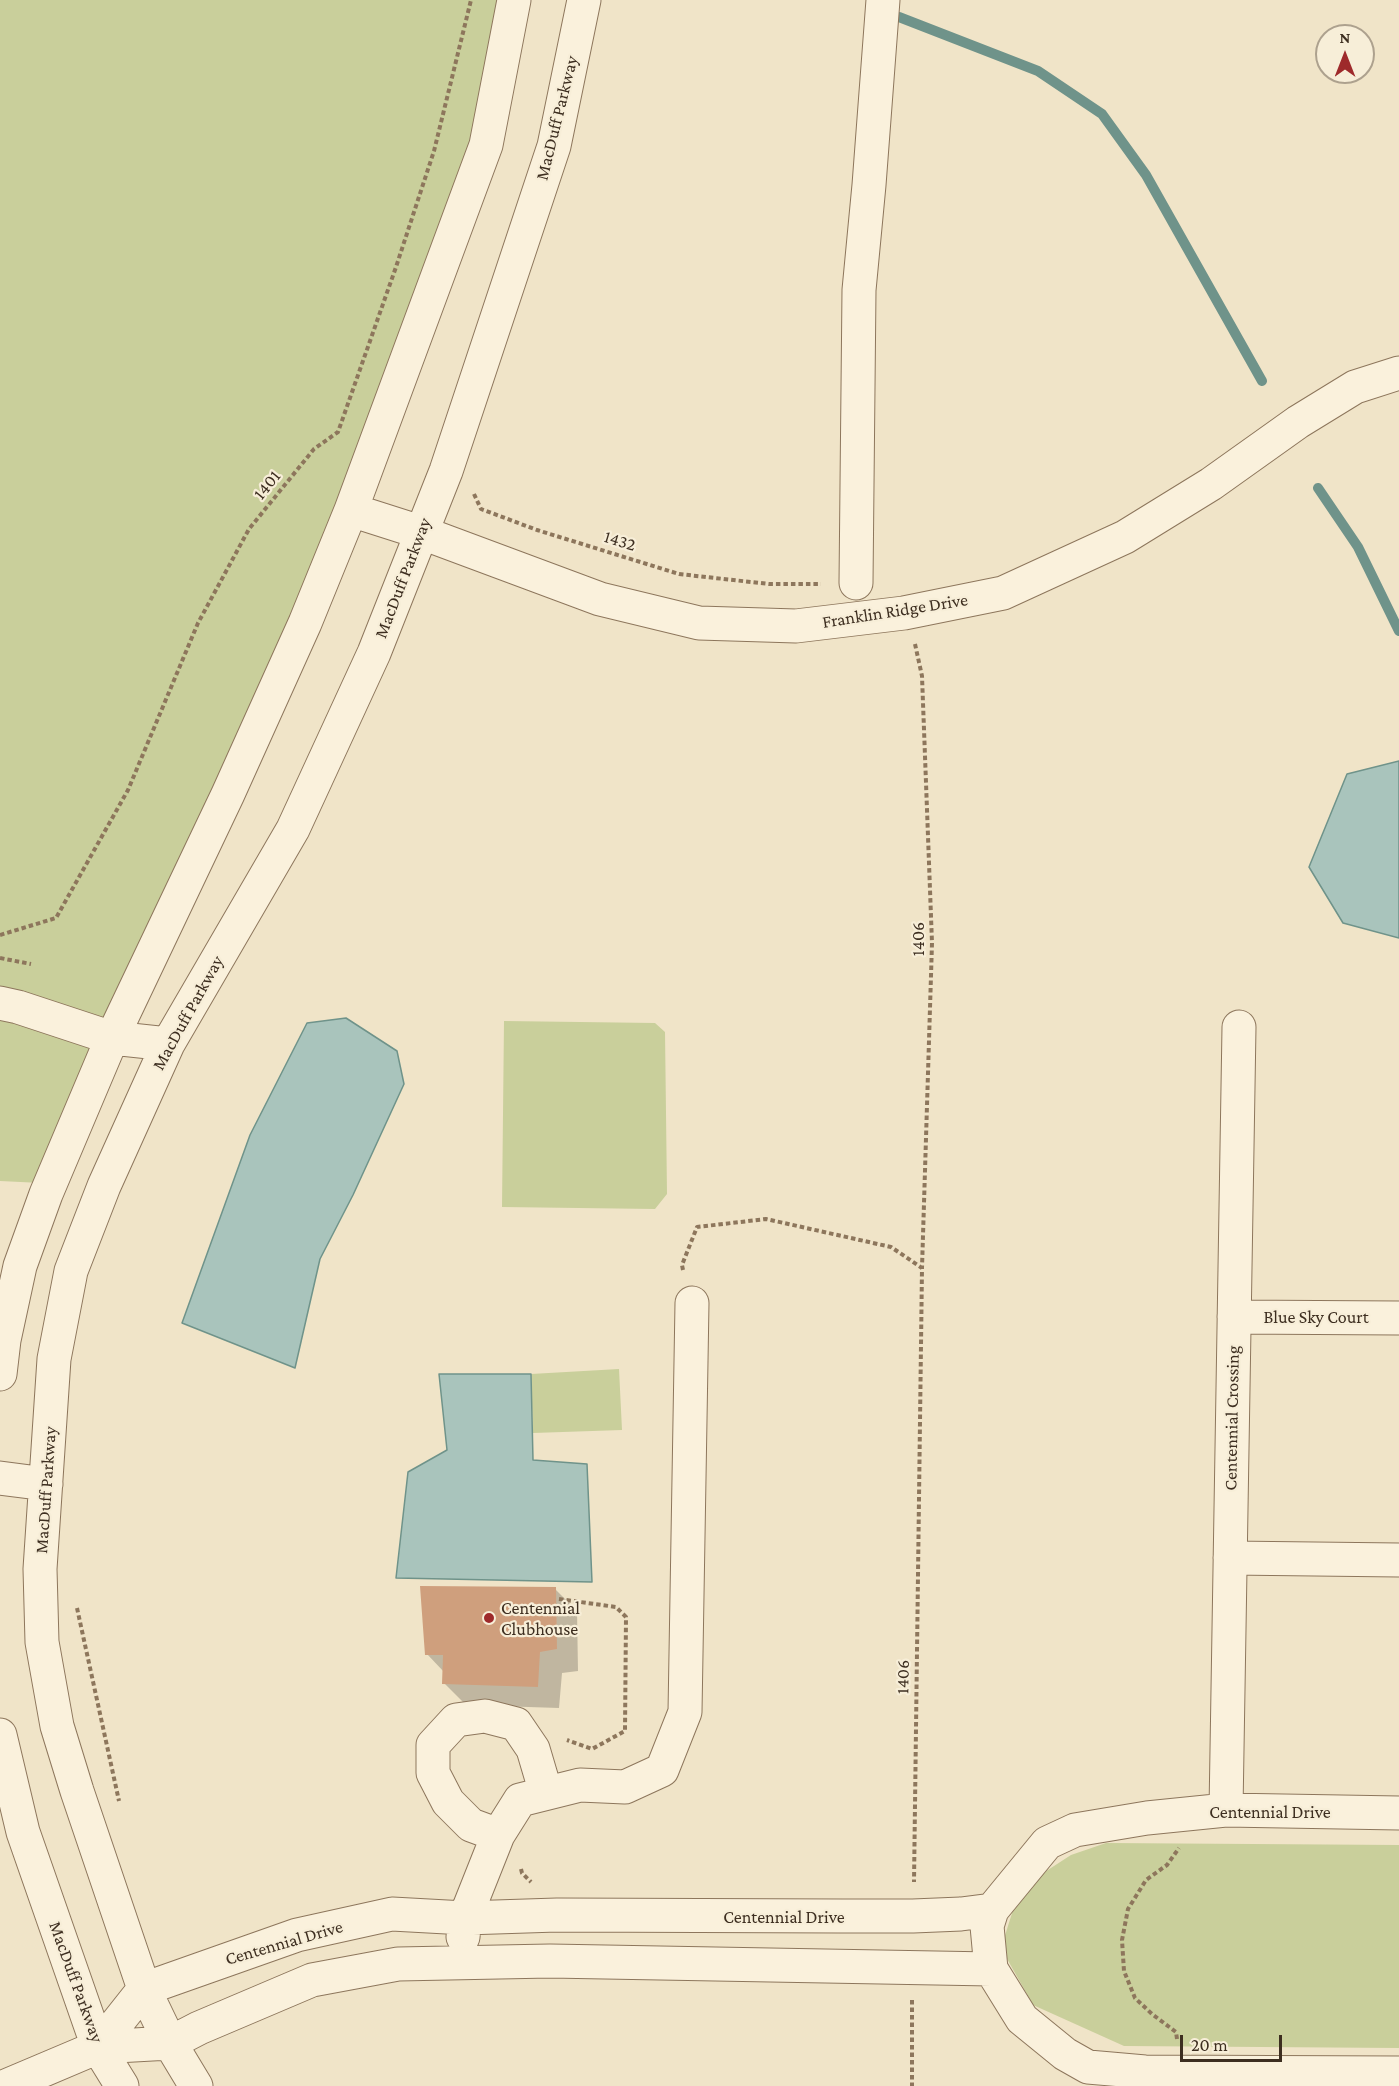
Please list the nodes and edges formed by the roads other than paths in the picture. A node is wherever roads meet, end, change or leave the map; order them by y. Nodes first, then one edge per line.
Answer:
1 (514, 0) edge
2 (584, 0) edge
3 (883, 0) edge
4 (1399, 373) edge
5 (351, 510) junction
6 (420, 532) junction
7 (856, 583) road end
8 (0, 1003) edge
9 (1239, 1027) dead end
10 (112, 1038) junction
11 (168, 1044) junction
12 (692, 1303) road end
13 (1234, 1317) junction
14 (1399, 1318) edge
15 (0, 1374) edge
16 (0, 1478) edge
17 (46, 1484) junction
18 (1230, 1558) junction
19 (1399, 1560) edge
20 (0, 1735) edge
21 (546, 1793) junction
22 (1226, 1810) junction
23 (1399, 1813) edge
24 (498, 1835) junction
25 (992, 1910) junction
26 (465, 1918) junction
27 (461, 1963) junction
28 (991, 1969) junction
29 (144, 1989) junction
30 (170, 2043) junction
31 (98, 2047) junction
32 (1399, 2073) edge
33 (1259, 2079) edge
34 (6, 2086) edge
35 (122, 2086) edge
36 (196, 2086) edge

1 - 5 street
2 - 6 street, MacDuff Parkway
3 - 7 street
4 - 6 street, Franklin Ridge Drive
5 - 6 street, Franklin Ridge Drive
5 - 10 street
6 - 11 street, MacDuff Parkway
8 - 10 street
9 - 13 street, Centennial Crossing
10 - 11 street
10 - 15 street
11 - 17 street, MacDuff Parkway
12 - 21 street
13 - 14 street, Blue Sky Court
13 - 18 street, Centennial Crossing
16 - 17 street
17 - 29 street, MacDuff Parkway
18 - 19 street
18 - 22 street, Centennial Crossing
20 - 31 street, MacDuff Parkway
21 - 24 street
21 - 24 street
22 - 23 street, Centennial Drive
22 - 25 street, Centennial Drive
24 - 26 street
25 - 26 street, Centennial Drive
25 - 28 street
26 - 27 street
26 - 29 street, Centennial Drive
27 - 28 street
27 - 30 street
28 - 33 street
29 - 30 street, MacDuff Parkway
29 - 31 street
30 - 31 street
30 - 36 street, MacDuff Parkway
31 - 34 street
31 - 35 street, MacDuff Parkway
32 - 33 street

